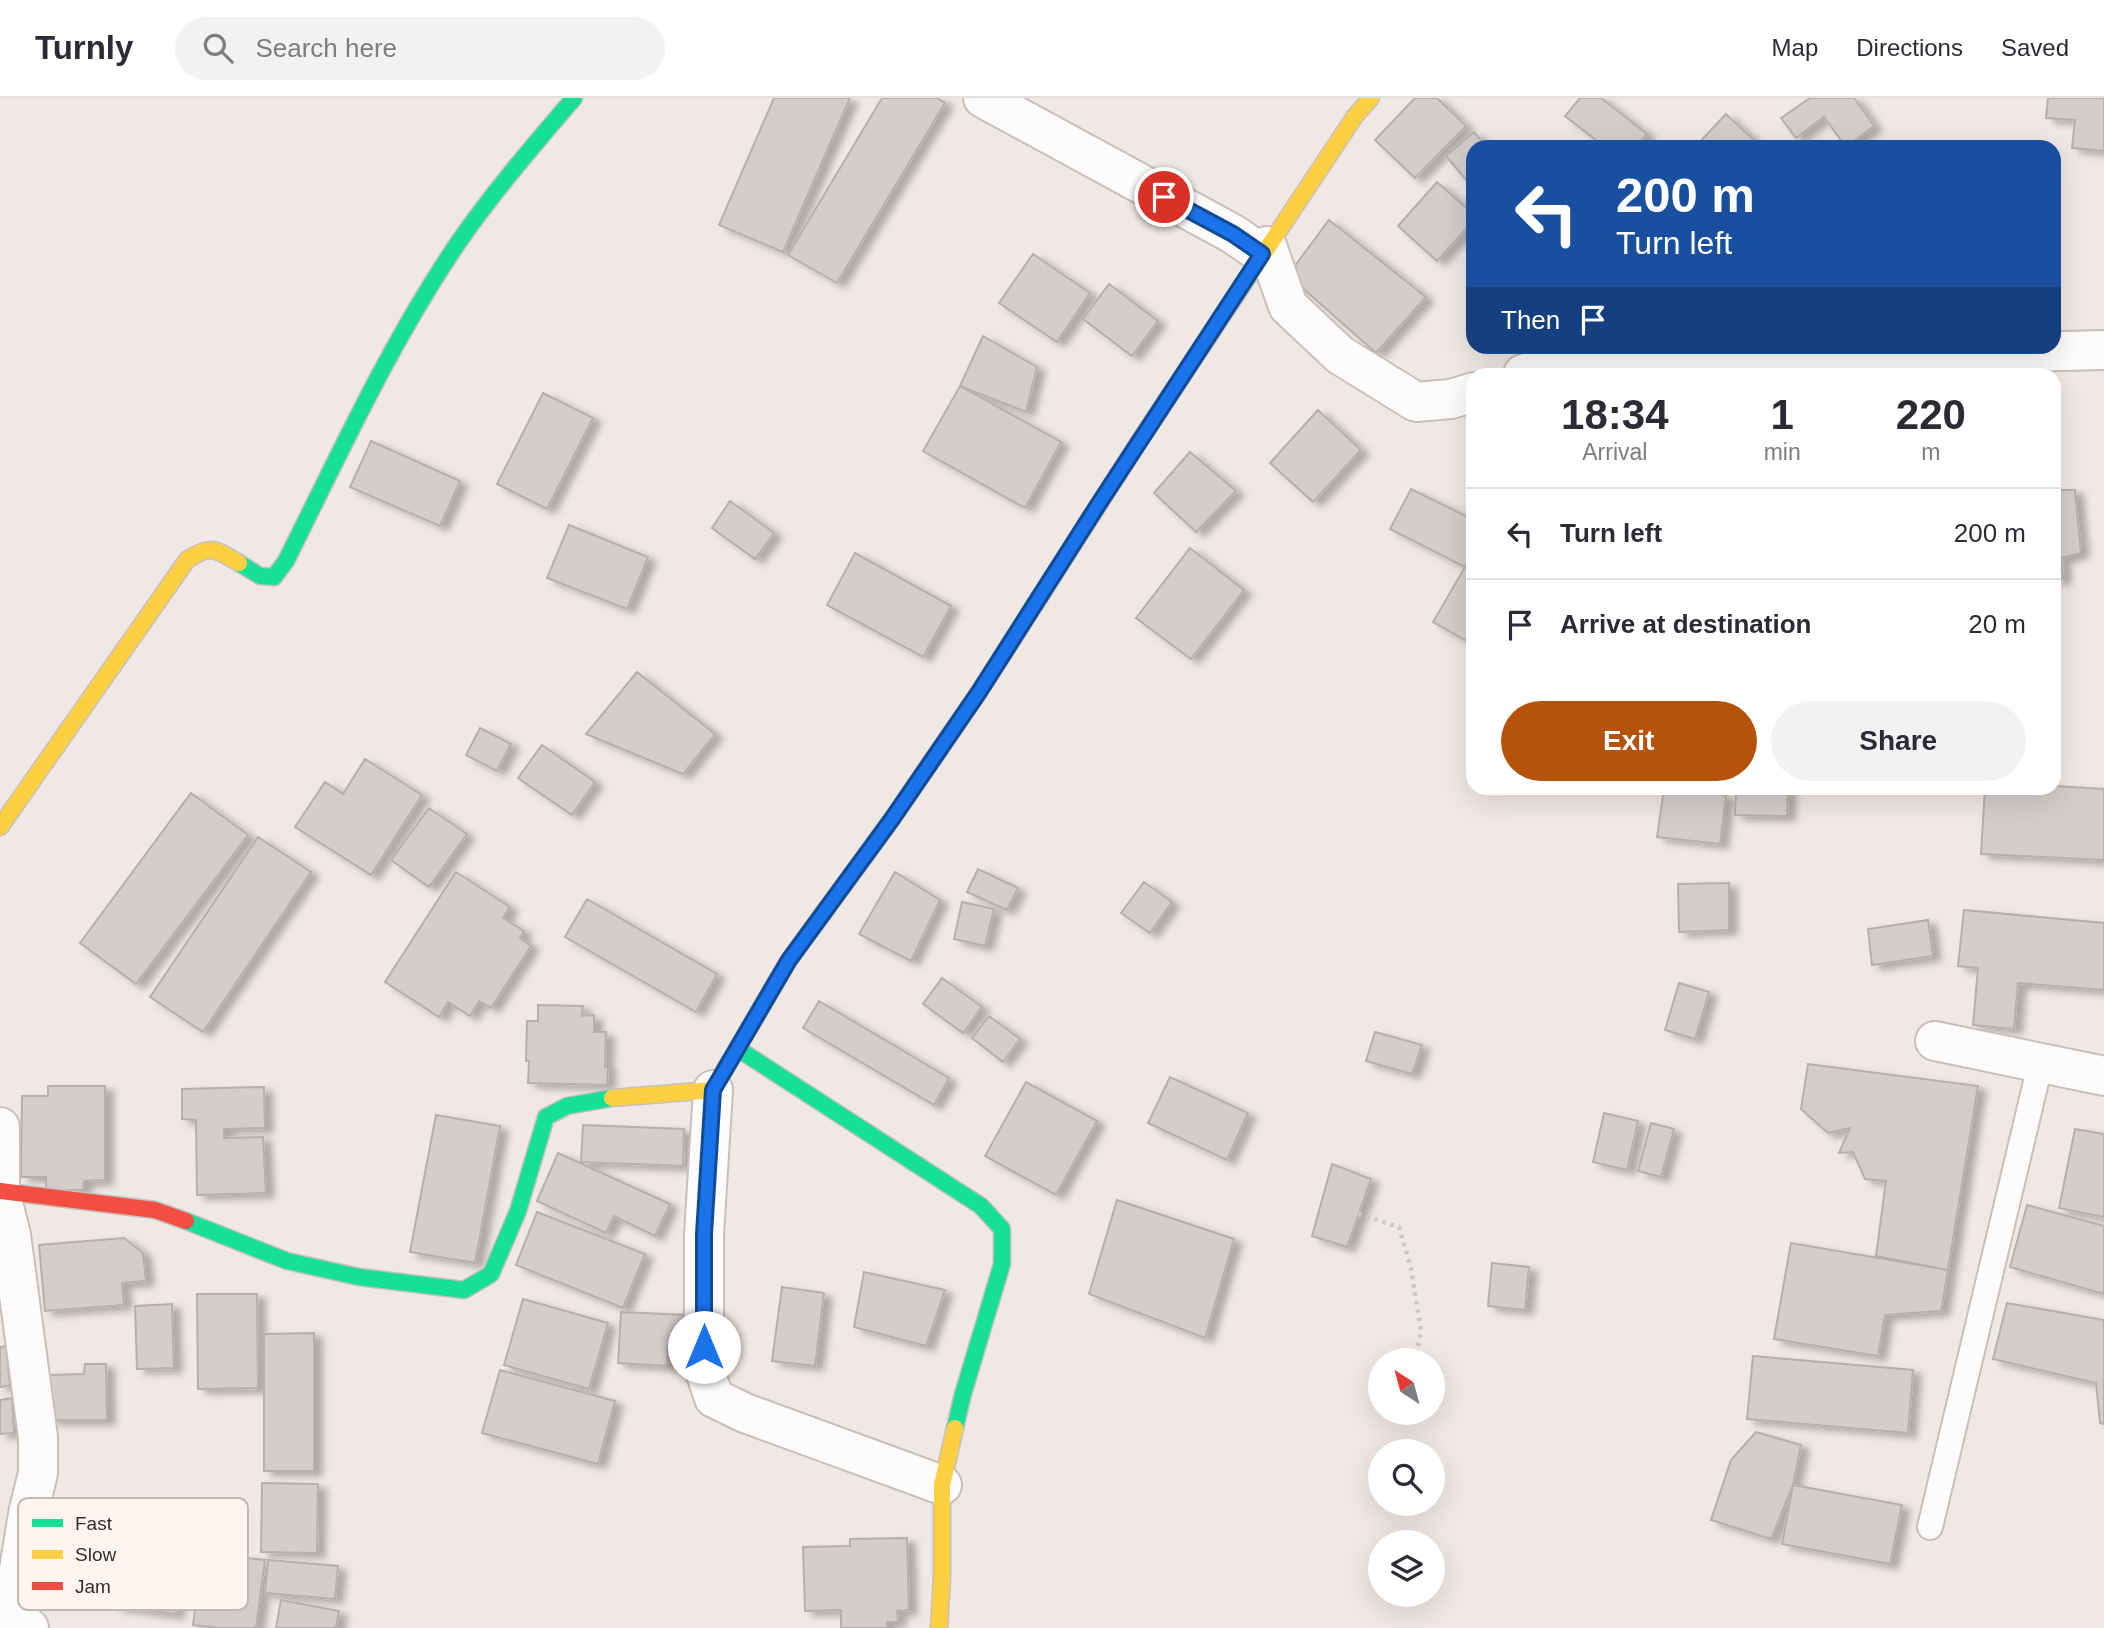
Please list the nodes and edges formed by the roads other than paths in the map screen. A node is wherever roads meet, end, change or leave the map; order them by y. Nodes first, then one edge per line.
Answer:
1 (574, 98) edge
2 (983, 98) edge
3 (1371, 98) edge
4 (1264, 250) junction
5 (2104, 350) edge
6 (2061, 353) edge
7 (2044, 354) edge
8 (1878, 365) edge
9 (1541, 368) edge
10 (1466, 394) edge
11 (0, 827) edge
12 (1935, 1041) dead end
13 (738, 1049) junction
14 (2041, 1062) junction
15 (2104, 1076) edge
16 (713, 1090) junction
17 (0, 1127) edge
18 (0, 1191) edge
19 (942, 1485) junction
20 (32, 1498) edge
21 (1930, 1527) dead end
22 (18, 1576) edge
23 (12, 1620) edge
24 (939, 1628) edge

1 - 11 street
2 - 4 street
3 - 4 street
4 - 10 street
4 - 13 street
5 - 6 street
7 - 8 street
8 - 9 street
12 - 14 street
13 - 16 street
13 - 19 street
14 - 15 street
14 - 21 lane
16 - 18 street
16 - 19 street
17 - 18 street
18 - 20 street
19 - 24 street
22 - 23 street

